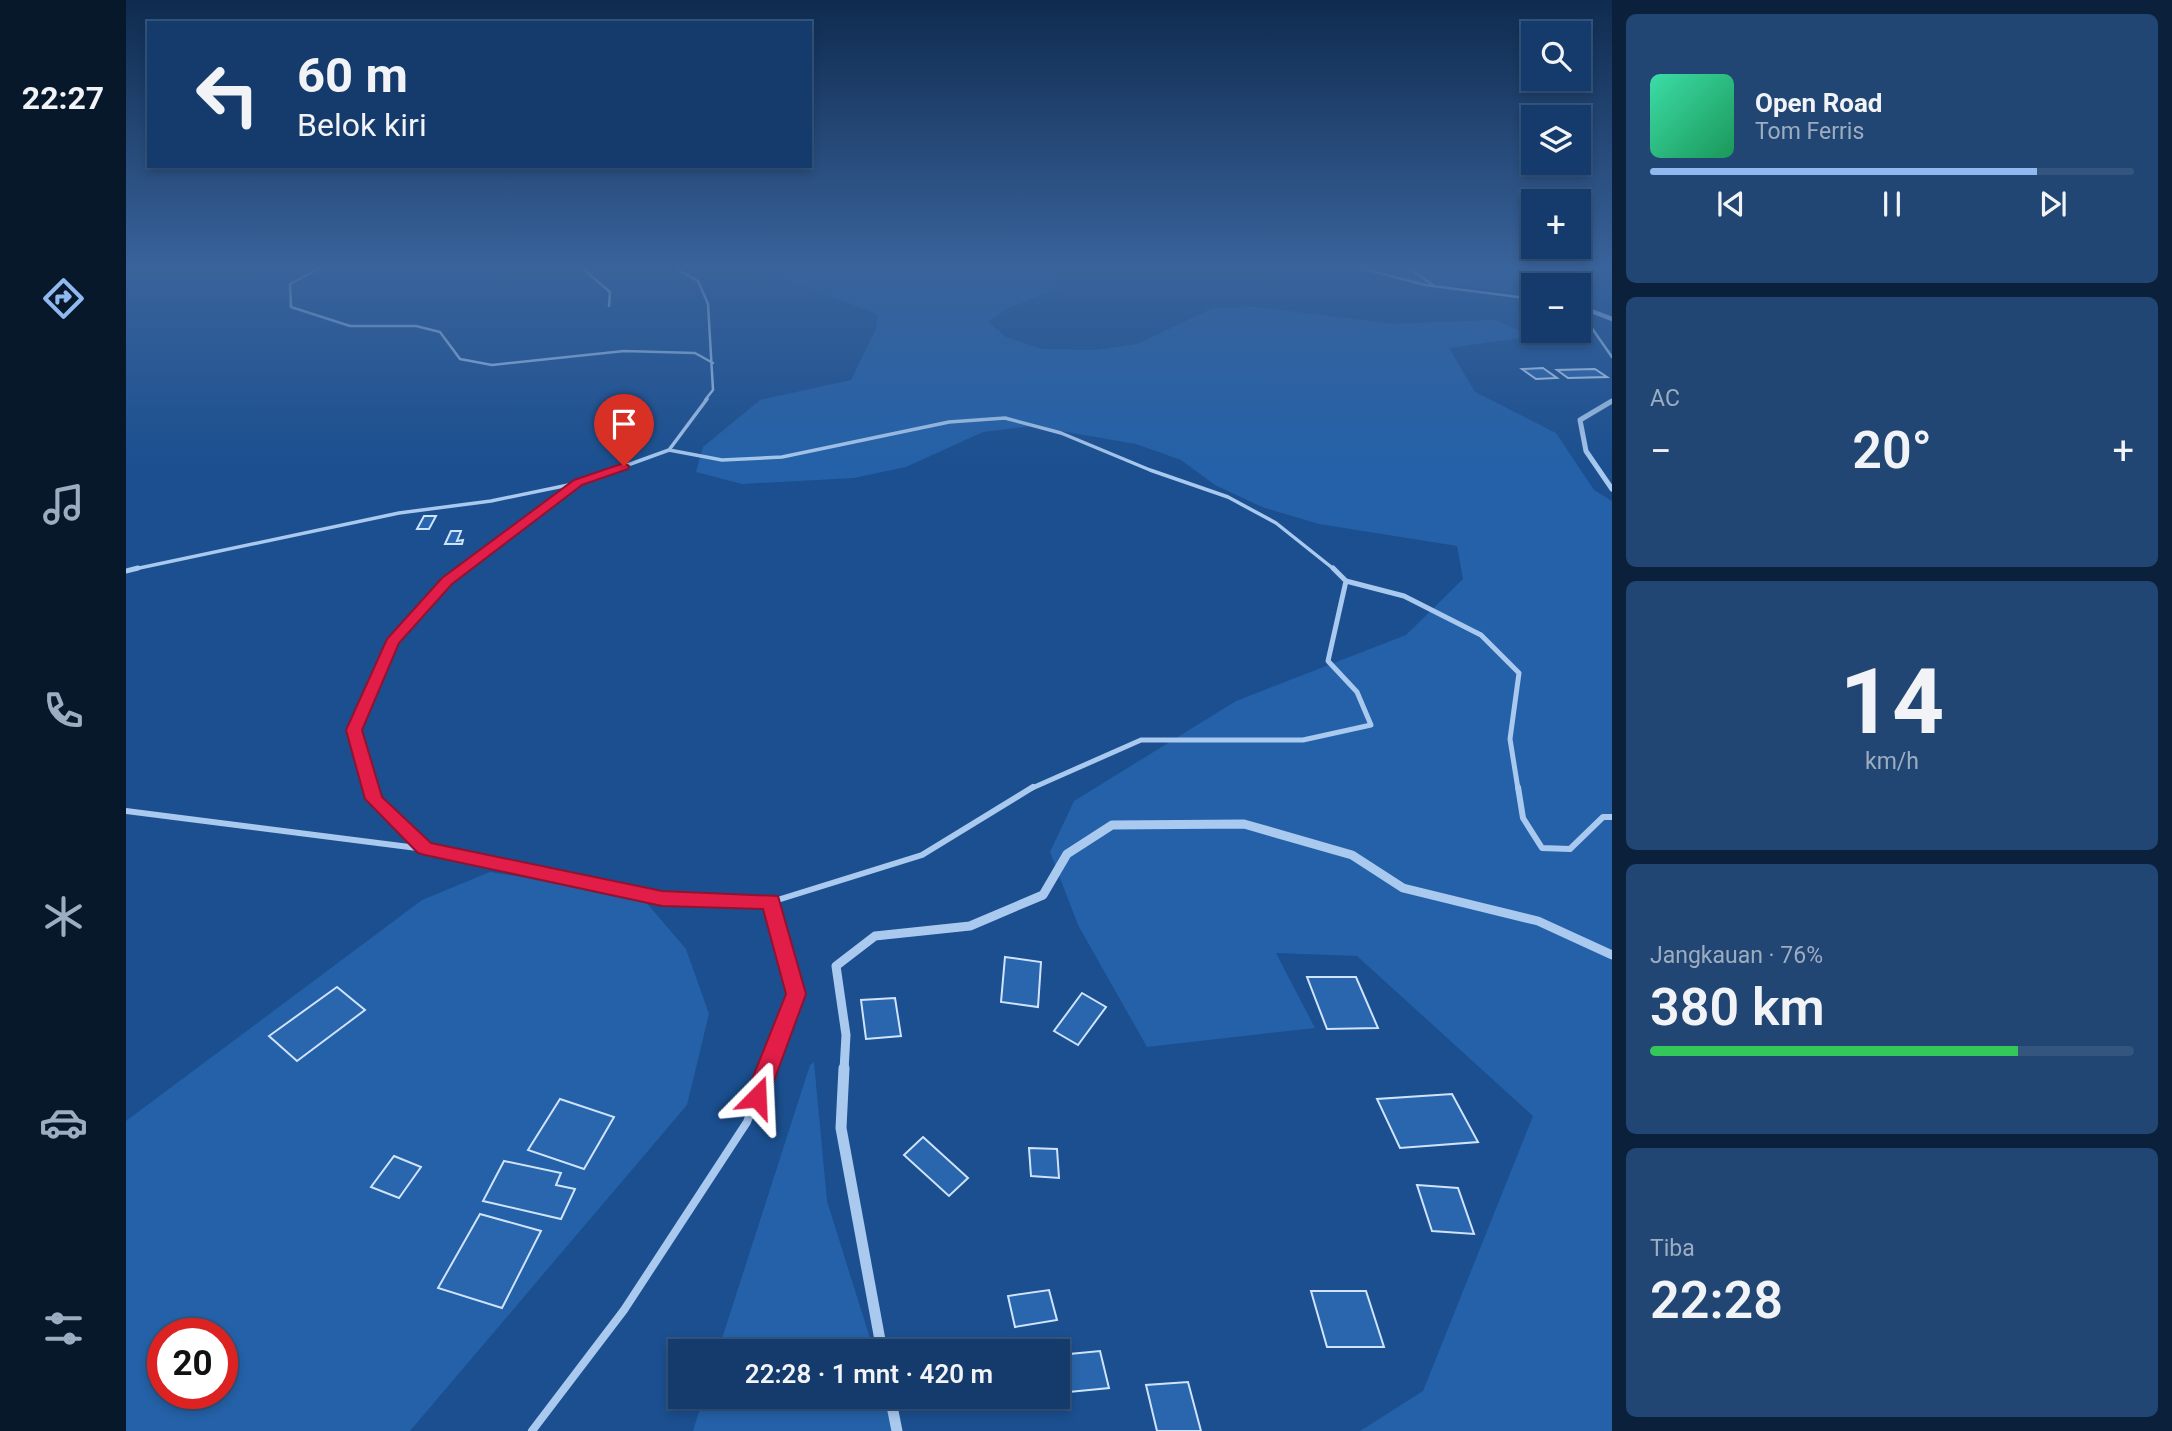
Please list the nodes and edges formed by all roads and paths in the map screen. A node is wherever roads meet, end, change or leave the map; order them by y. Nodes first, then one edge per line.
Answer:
1 (441, 335) edge
2 (711, 335) edge
3 (1597, 335) edge
4 (1612, 357) edge
5 (713, 363) junction
6 (1612, 401) edge
7 (669, 450) junction
8 (578, 483) junction
9 (1612, 489) edge
10 (126, 571) edge
11 (1346, 581) junction
12 (126, 811) edge
13 (1612, 817) edge
14 (425, 849) junction
15 (771, 902) junction
16 (1612, 955) edge
17 (880, 1339) edge
18 (893, 1409) edge
19 (532, 1431) edge
20 (897, 1431) edge

1 - 5 lane
2 - 5 lane
3 - 4 lane
5 - 7 lane
6 - 9 street
7 - 8 lane
7 - 11 lane
8 - 10 lane
8 - 14 lane
11 - 13 lane
11 - 15 lane
12 - 14 lane
14 - 15 lane
15 - 19 lane
16 - 17 street
18 - 20 street

